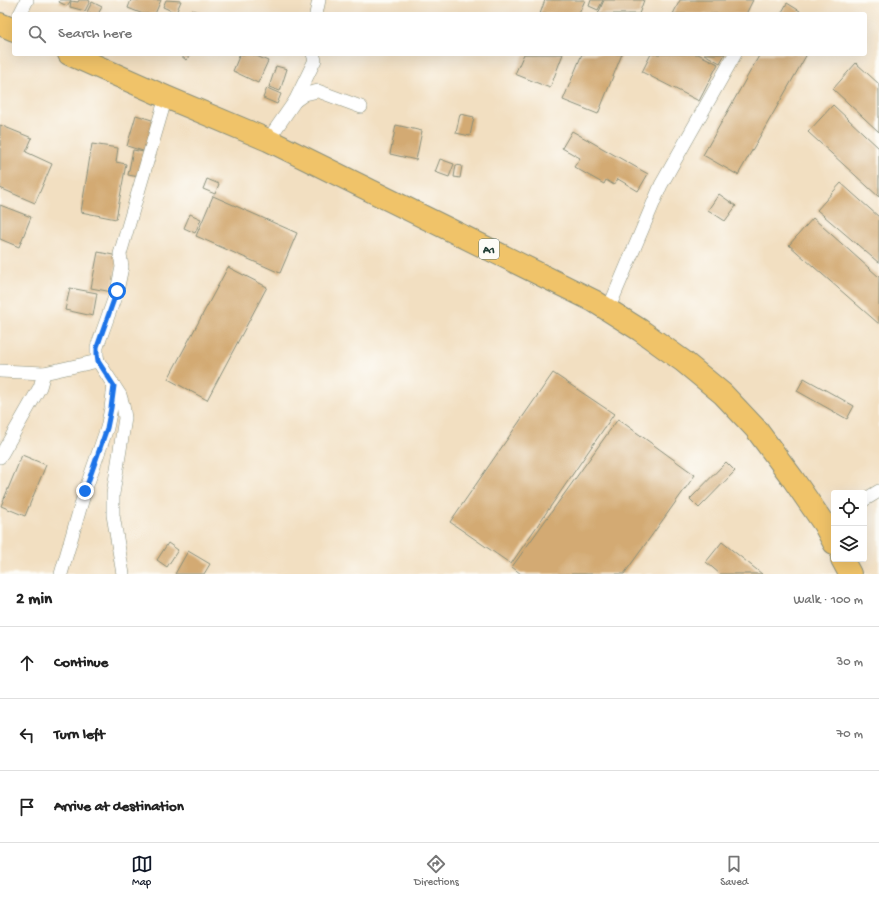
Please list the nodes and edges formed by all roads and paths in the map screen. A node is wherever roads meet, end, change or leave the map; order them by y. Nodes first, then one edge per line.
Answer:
1 (27, 0) edge
2 (319, 0) edge
3 (20, 12) edge
4 (316, 12) edge
5 (74, 56) edge
6 (314, 56) edge
7 (734, 56) edge
8 (166, 97) junction
9 (295, 101) junction
10 (361, 107) dead end
11 (268, 140) junction
12 (608, 310) junction
13 (98, 361) junction
14 (0, 371) edge
15 (44, 373) junction
16 (114, 386) junction
17 (0, 457) edge
18 (879, 490) edge
19 (867, 498) edge
20 (829, 521) edge
21 (844, 562) edge
22 (61, 574) edge
23 (123, 574) edge
24 (850, 574) edge

1 - 3 street
2 - 4 street
5 - 8 highway, A1
6 - 9 street
7 - 12 street
8 - 11 highway, A1
8 - 13 street
9 - 10 street
9 - 11 street
11 - 12 highway, A1
12 - 20 highway, A1
13 - 15 street
13 - 16 street
14 - 15 street
15 - 17 street
16 - 22 street
16 - 23 street
18 - 19 street
21 - 24 highway

